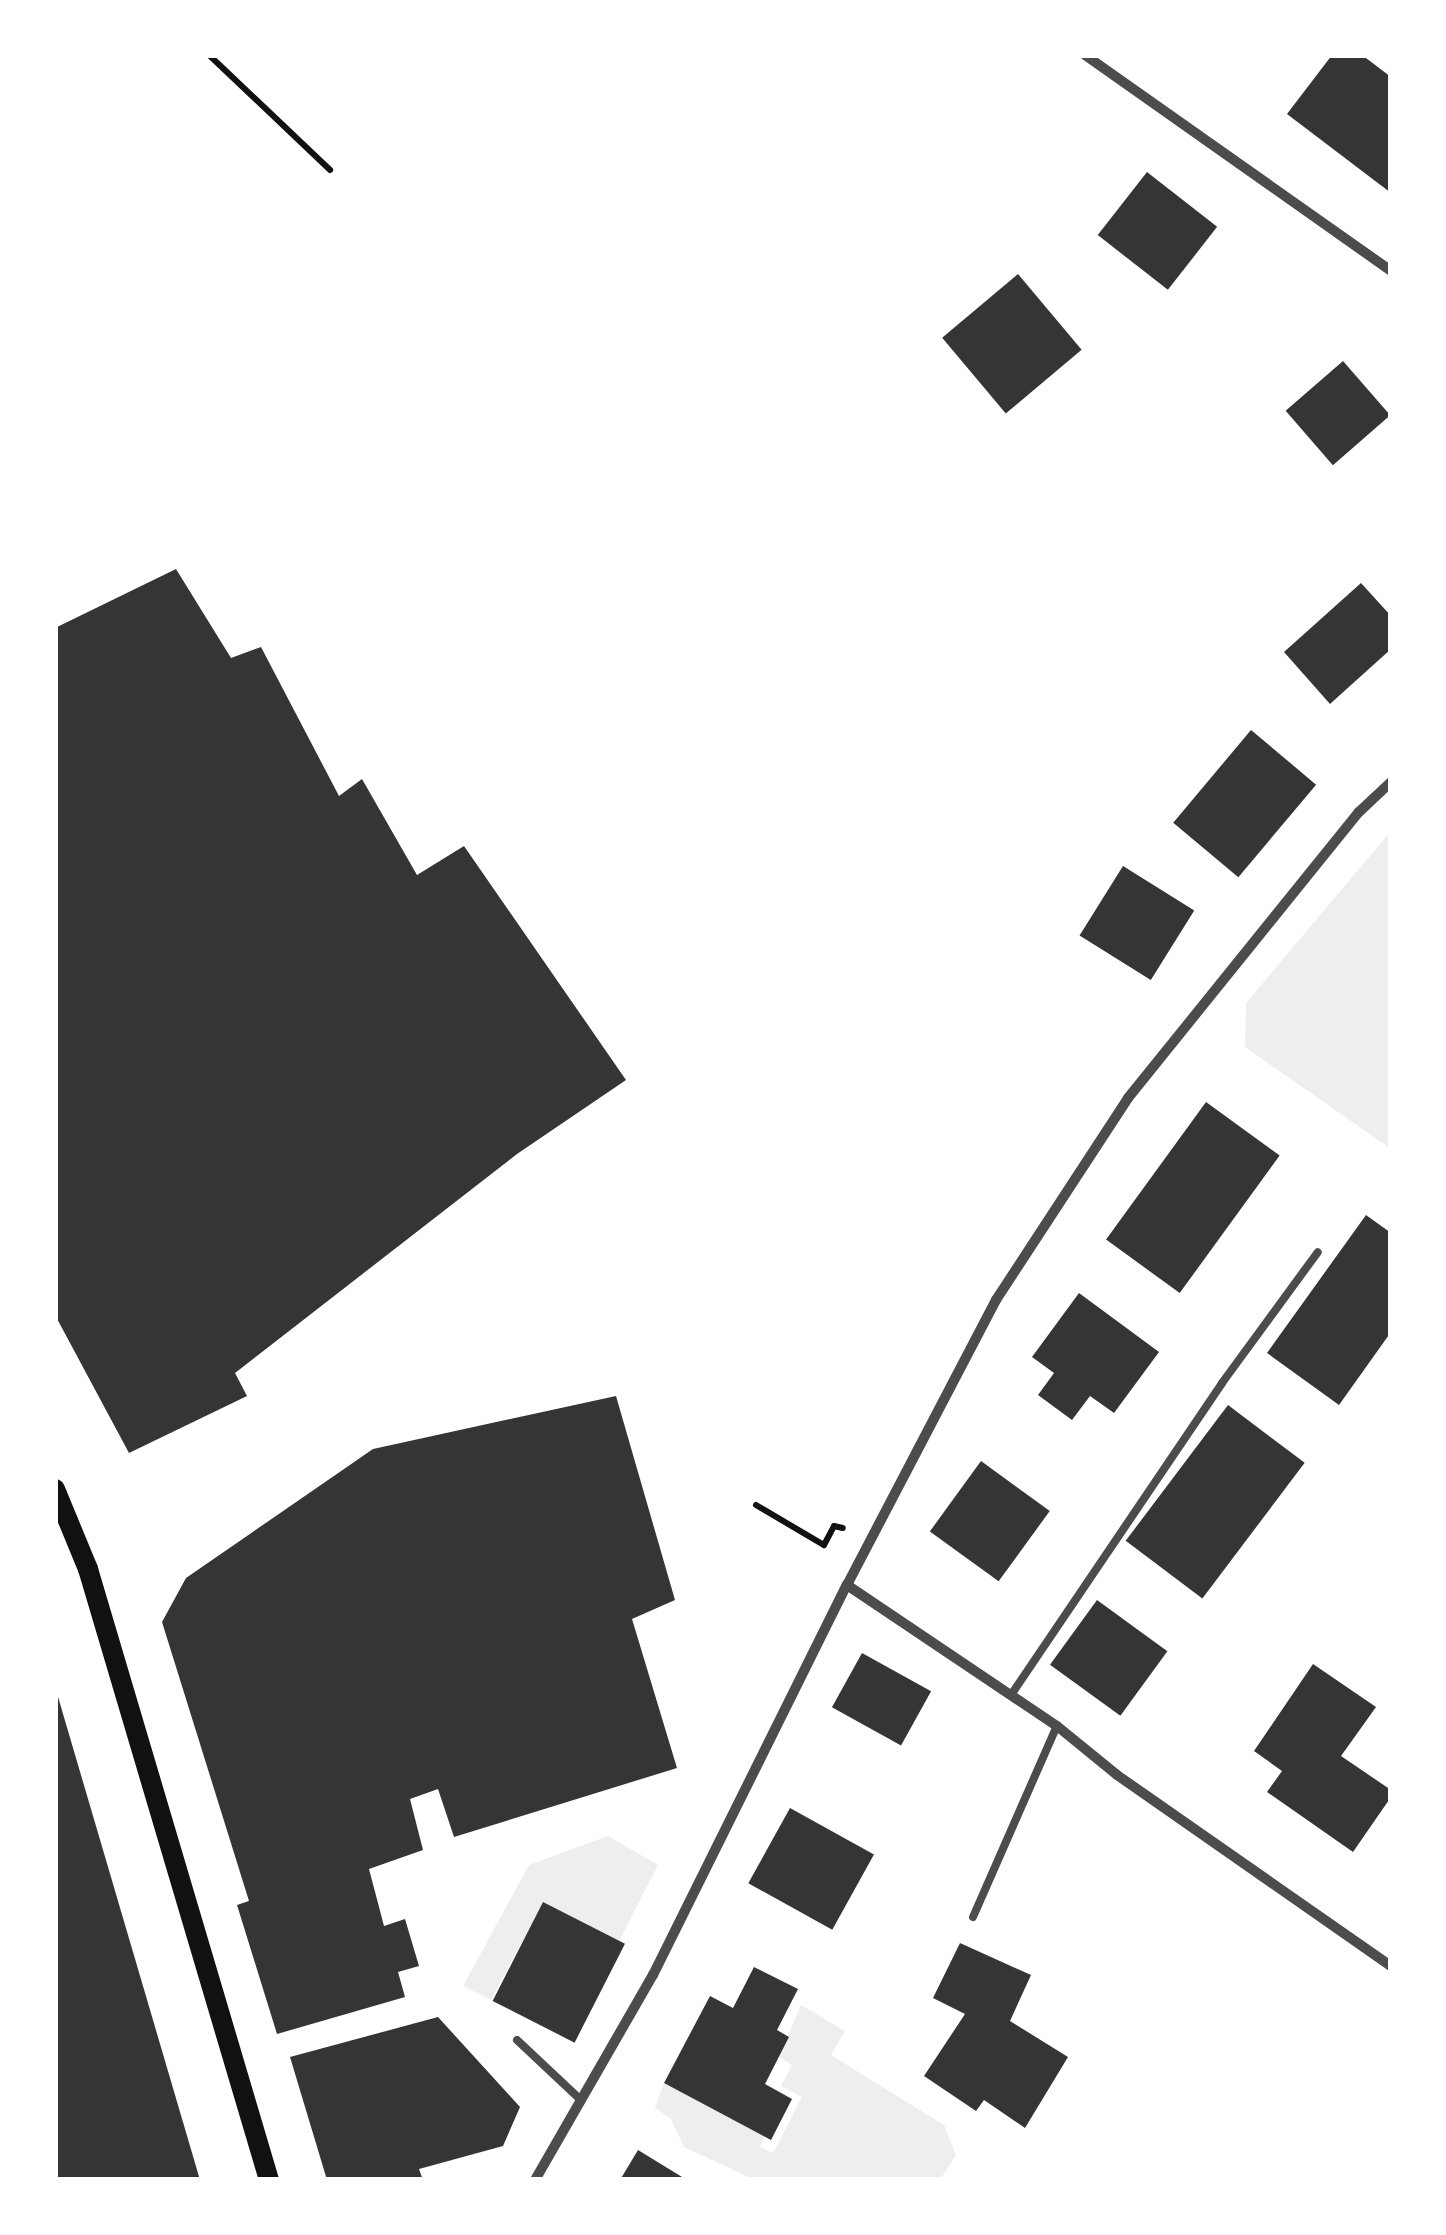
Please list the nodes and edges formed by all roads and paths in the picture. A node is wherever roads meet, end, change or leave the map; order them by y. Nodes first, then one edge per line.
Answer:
1 (210, 55) edge
2 (1086, 55) edge
3 (330, 170) dead end
4 (1391, 272) edge
5 (1391, 782) edge
6 (1318, 1252) dead end
7 (55, 1488) edge
8 (756, 1505) dead end
9 (870, 1543) junction
10 (847, 1585) junction
11 (1011, 1695) junction
12 (1057, 1726) junction
13 (972, 1918) dead end
14 (1391, 1966) edge
15 (517, 2040) dead end
16 (581, 2100) junction
17 (270, 2180) edge
18 (535, 2180) edge

1 - 3 path
2 - 4 street
5 - 9 street
6 - 11 lane
7 - 17 main road
8 - 9 path
9 - 10 street
10 - 11 street
10 - 16 street
11 - 12 street
12 - 13 lane
12 - 14 street
15 - 16 lane
16 - 18 street

